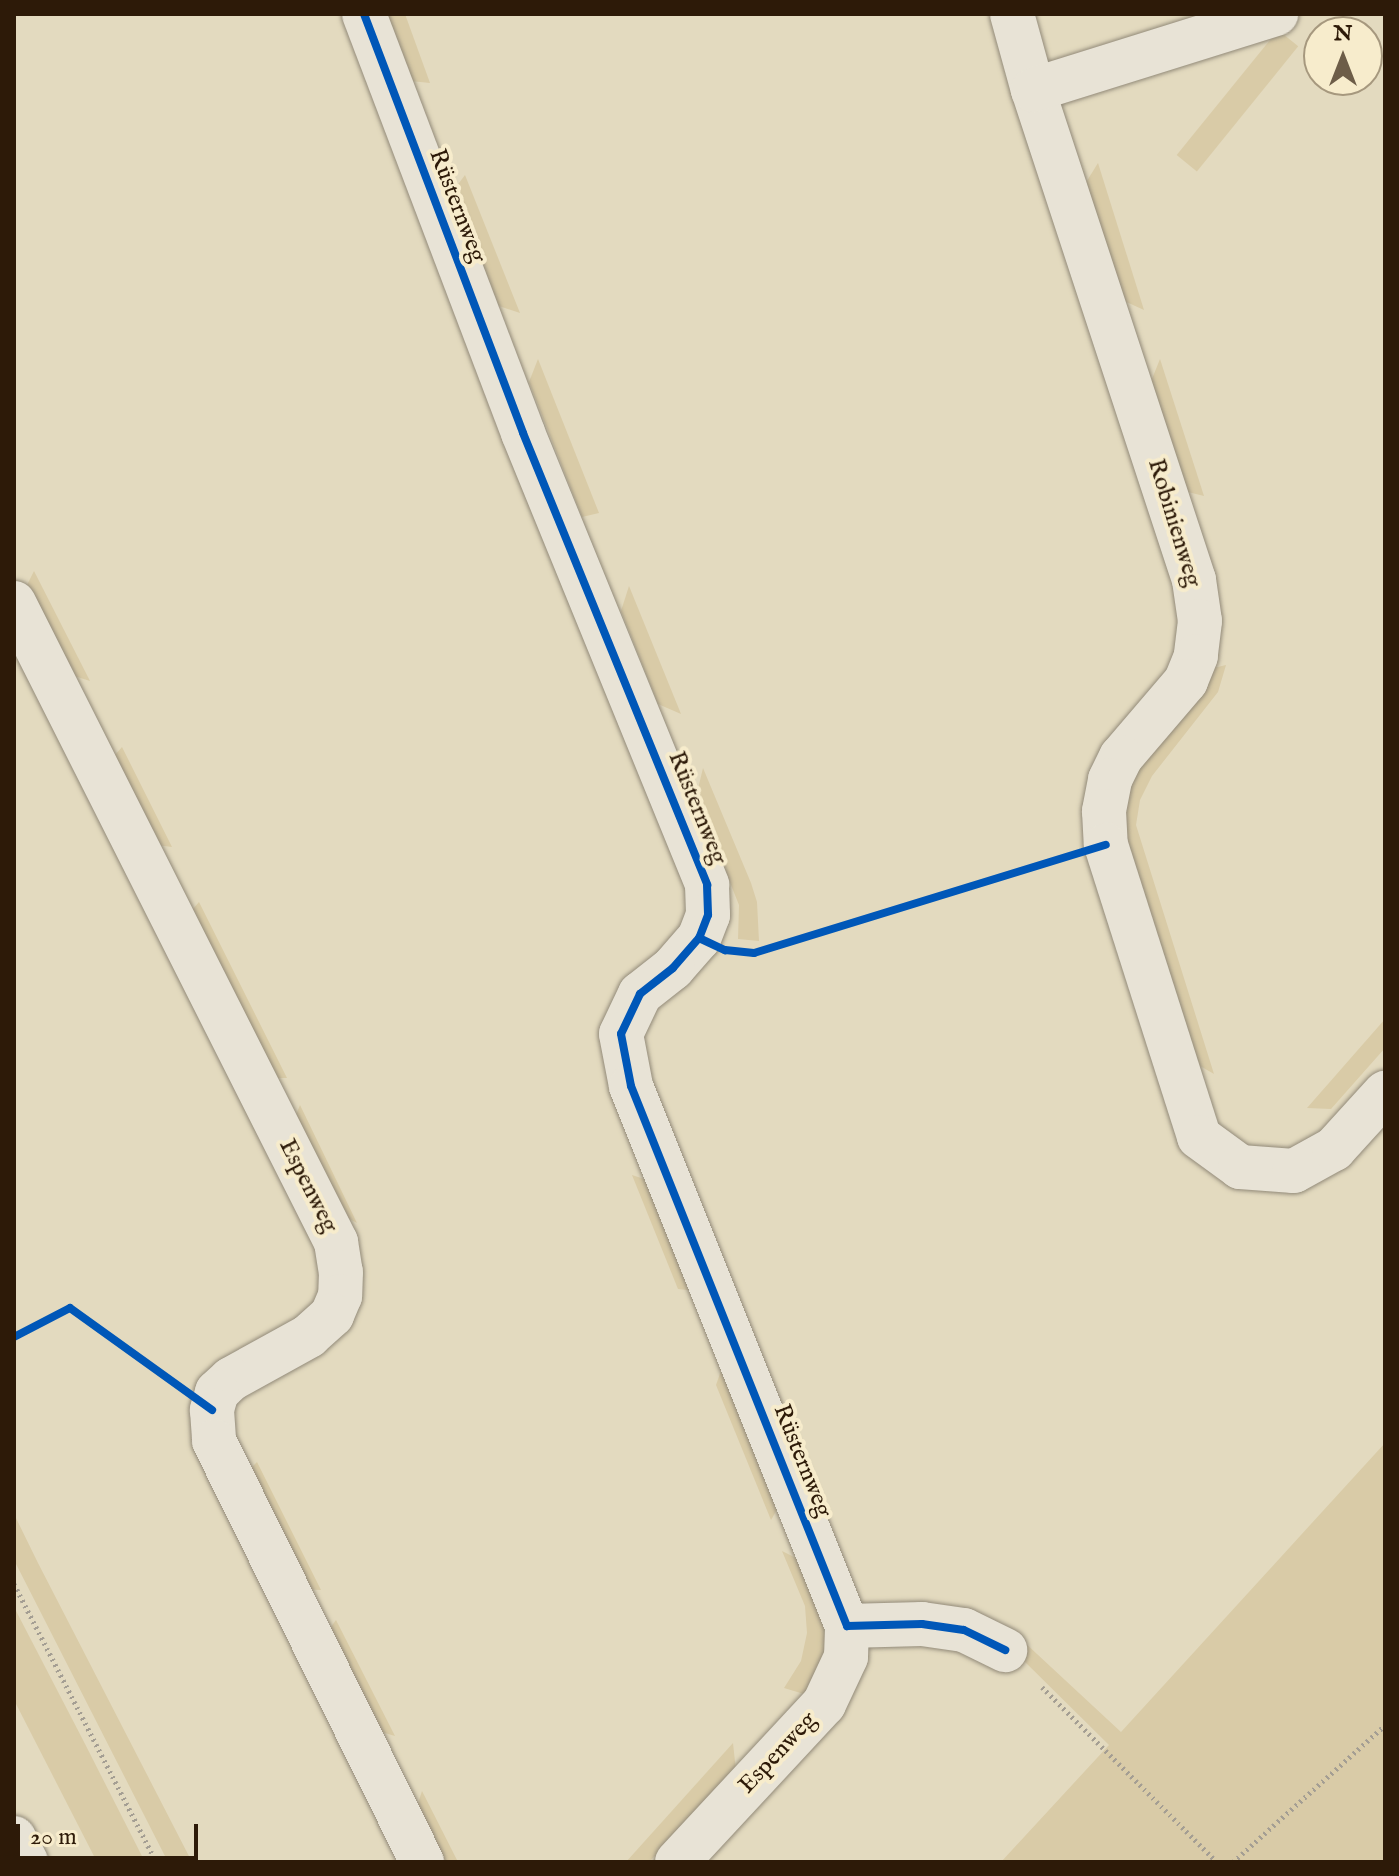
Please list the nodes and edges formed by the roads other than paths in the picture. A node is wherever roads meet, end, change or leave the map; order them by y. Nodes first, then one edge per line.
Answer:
1 (364, 14) edge
2 (1012, 14) edge
3 (1276, 14) edge
4 (1033, 90) junction
5 (14, 603) edge
6 (1385, 1093) edge
7 (847, 1626) junction
8 (1005, 1650) road end
9 (14, 1838) edge
10 (26, 1862) edge
11 (422, 1862) edge
12 (677, 1862) edge

1 - 7 street, Rüsternweg
2 - 4 street, Robinienweg
3 - 4 street
4 - 6 street, Robinienweg
5 - 11 street, Espenweg
7 - 8 street
7 - 12 street, Espenweg
9 - 10 street

